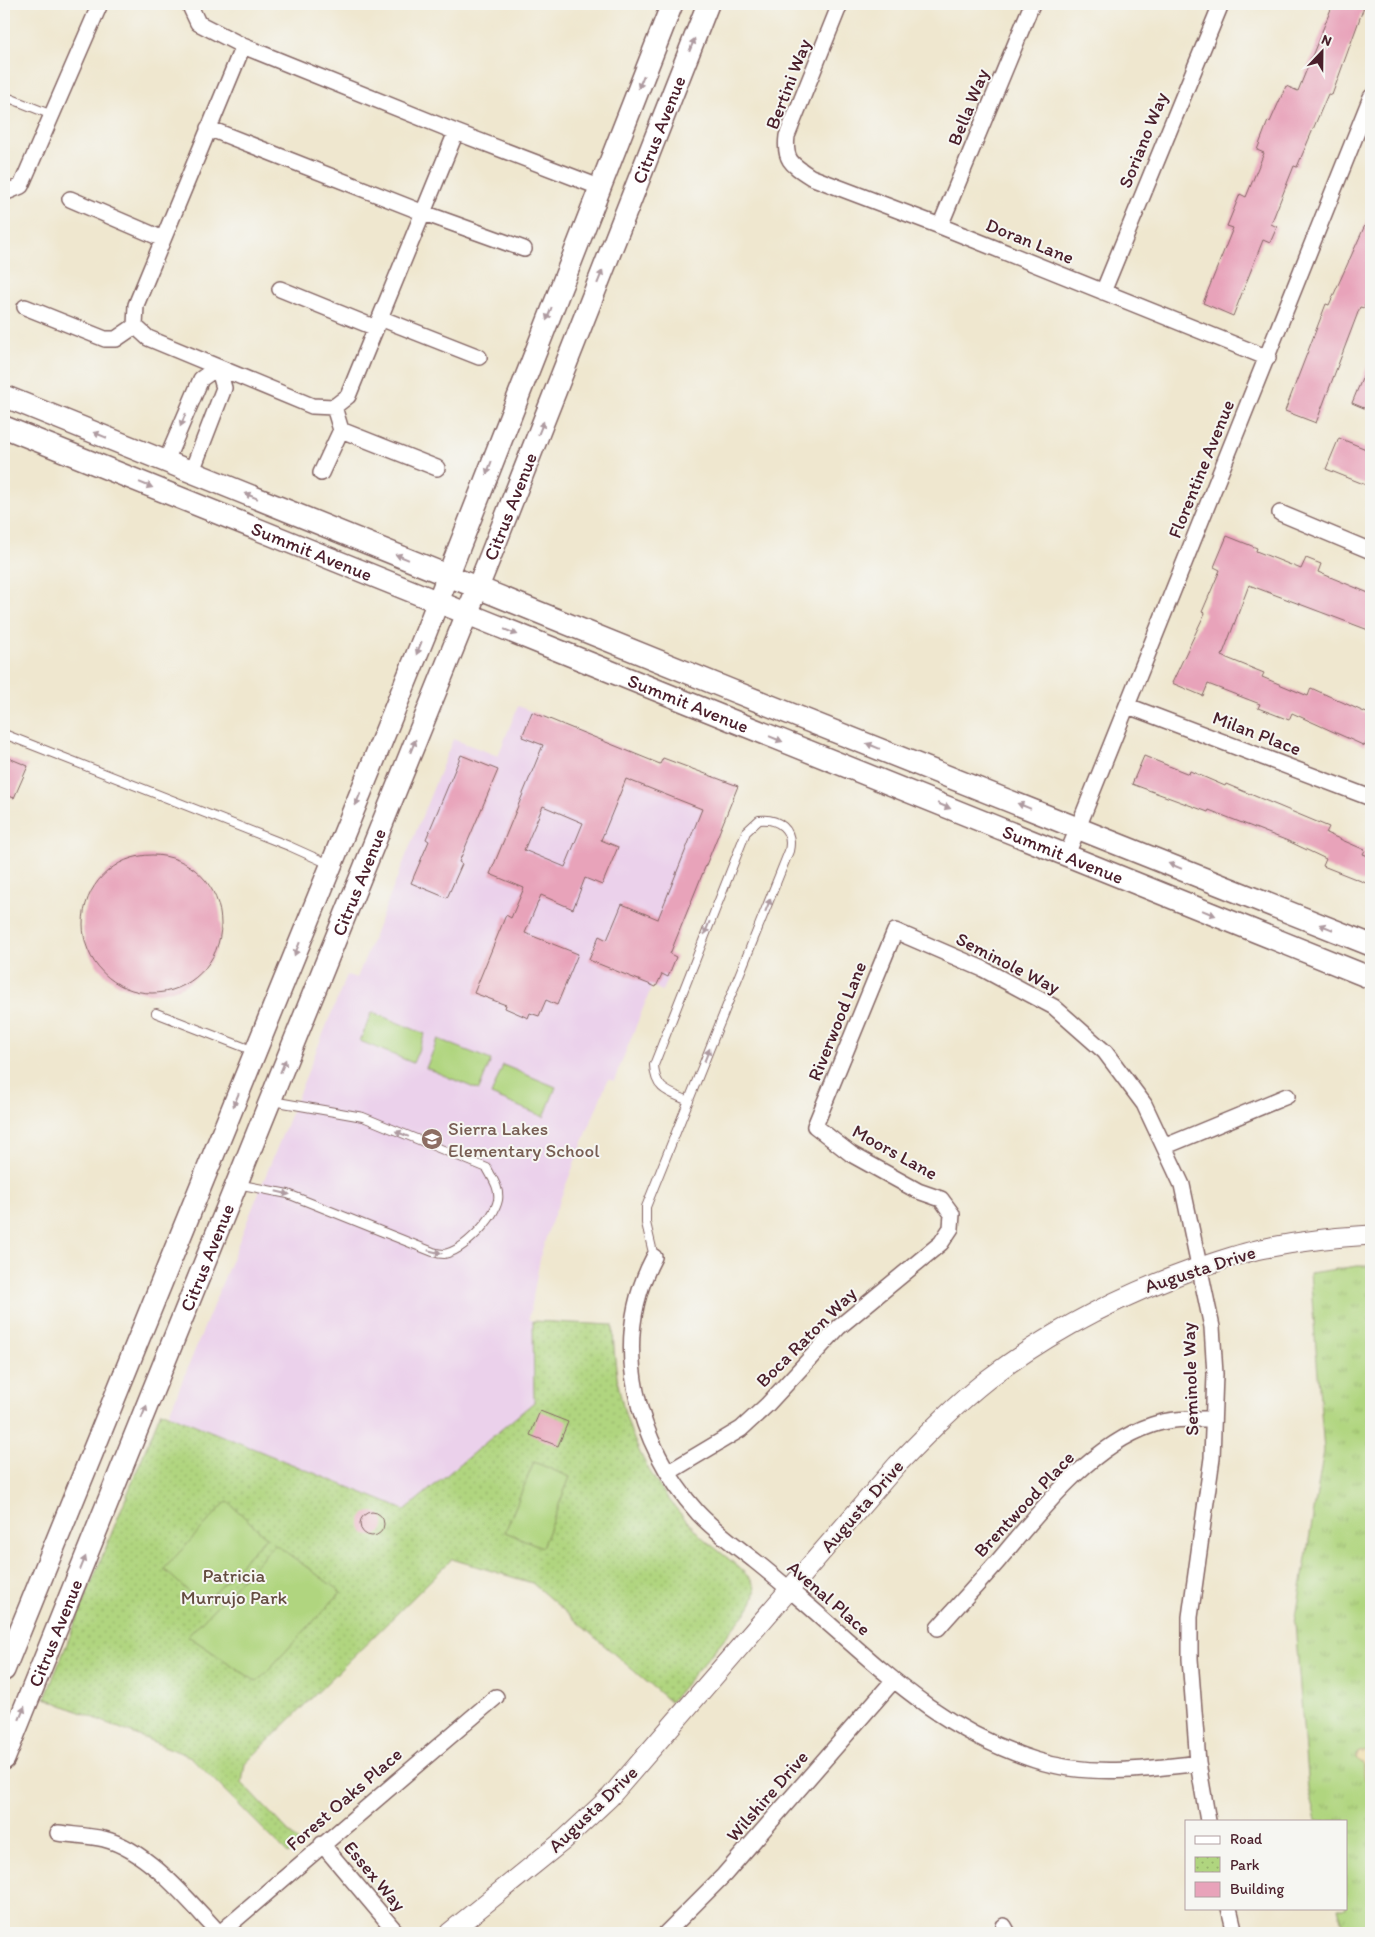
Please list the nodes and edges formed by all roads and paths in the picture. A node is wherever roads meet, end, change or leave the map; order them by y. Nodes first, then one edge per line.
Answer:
1 (100, 4) edge
2 (193, 4) edge
3 (672, 4) edge
4 (708, 4) edge
5 (840, 4) edge
6 (1032, 4) edge
7 (1221, 4) edge
8 (243, 46) junction
9 (4, 96) edge
10 (1370, 102) edge
11 (52, 115) junction
12 (208, 128) junction
13 (456, 132) junction
14 (786, 151) joint
15 (600, 187) junction
16 (4, 190) edge
17 (70, 199) dead end
18 (424, 213) junction
19 (940, 226) junction
20 (163, 238) junction
21 (524, 249) dead end
22 (280, 289) dead end
23 (1103, 292) junction
24 (25, 307) dead end
25 (378, 323) junction
26 (135, 326) junction
27 (479, 357) dead end
28 (1268, 358) junction
29 (218, 367) junction
30 (4, 396) edge
31 (191, 402) junction
32 (334, 407) junction
33 (215, 411) junction
34 (4, 427) edge
35 (341, 430) junction
36 (166, 461) junction
37 (436, 468) dead end
38 (192, 472) junction
39 (321, 473) dead end
40 (1280, 513) dead end
41 (1371, 551) edge
42 (447, 575) junction
43 (477, 587) junction
44 (436, 602) junction
45 (466, 614) junction
46 (1128, 706) junction
47 (4, 734) edge
48 (1371, 798) edge
49 (1078, 827) junction
50 (1067, 856) junction
51 (331, 865) junction
52 (895, 931) joint
53 (1371, 945) edge
54 (1371, 978) edge
55 (156, 1012) dead end
56 (255, 1052) junction
57 (1287, 1096) dead end
58 (269, 1100) junction
59 (689, 1101) junction
60 (815, 1126) joint
61 (1166, 1146) junction
62 (236, 1184) junction
63 (952, 1214) joint
64 (1371, 1235) edge
65 (654, 1257) joint
66 (1199, 1268) junction
67 (1213, 1419) junction
68 (669, 1472) junction
69 (789, 1590) junction
70 (938, 1628) dead end
71 (4, 1670) edge
72 (893, 1681) junction
73 (496, 1696) dead end
74 (4, 1758) edge
75 (1198, 1764) junction
76 (1208, 1820) edge
77 (58, 1833) dead end
78 (322, 1844) junction
79 (1229, 1910) edge
80 (220, 1933) edge
81 (396, 1933) edge
82 (449, 1933) edge
83 (666, 1933) edge
84 (1235, 1933) edge

1 - 11 street
2 - 8 street
3 -> 15 main road, Citrus Avenue
43 -> 4 main road, Citrus Avenue
5 - 14 street, Bertini Way
6 - 19 street, Bella Way
7 - 23 street, Soriano Way
8 - 12 street
8 - 13 street
9 - 11 lane
10 - 28 street, Florentine Avenue
11 - 16 street
12 - 18 street
12 - 20 street
13 - 15 street
13 - 18 street
14 - 19 street, Doran Lane
15 -> 42 main road, Citrus Avenue
17 - 20 street
18 - 21 street
18 - 25 street
19 - 23 street, Doran Lane
20 - 26 street
22 - 25 street
23 - 28 street, Doran Lane
24 - 26 street
25 - 27 street
25 - 32 street
26 - 29 street
28 - 46 street, Florentine Avenue
29 - 31 street
29 - 32 street
29 - 33 street
36 -> 30 main road, Summit Avenue
31 - 33 street
31 -> 36 street
32 - 35 street
33 - 38 street
34 -> 44 main road, Summit Avenue
35 - 37 street
35 - 39 street
36 - 38 main road, Summit Avenue
42 -> 38 main road, Summit Avenue
40 - 41 street
42 - 43 main road, Summit Avenue
42 - 44 main road, Citrus Avenue
43 - 45 main road, Citrus Avenue
49 -> 43 main road, Summit Avenue
44 - 45 main road, Summit Avenue
44 -> 51 main road, Citrus Avenue
45 -> 50 main road, Summit Avenue
58 -> 45 main road, Citrus Avenue
46 - 48 street, Milan Place
46 - 49 street, Florentine Avenue
47 - 51 lane
49 - 50 street, Florentine Avenue
53 -> 49 main road, Summit Avenue
50 -> 54 main road, Summit Avenue
51 -> 56 main road, Citrus Avenue
52 - 60 street, Riverwood Lane
52 - 61 street, Seminole Way
55 - 56 lane
56 -> 71 main road, Citrus Avenue
57 - 61 street
58 - 62 main road, Citrus Avenue
62 -> 58 lane
59 -> 59 lane
59 - 65 lane
60 - 63 street, Moors Lane
61 - 66 street, Seminole Way
74 -> 62 main road, Citrus Avenue
63 - 68 street, Boca Raton Way
64 - 66 street, Augusta Drive
65 - 68 street, Avenal Place
66 - 67 street, Seminole Way
66 - 69 street, Augusta Drive
67 - 70 street, Brentwood Place
67 - 75 street, Seminole Way
68 - 69 street, Avenal Place
69 - 72 street, Avenal Place
69 - 82 street, Augusta Drive
72 - 75 street, Avenal Place
72 - 83 street, Wilshire Drive
73 - 78 street, Forest Oaks Place
75 - 76 street, Seminole Way
77 - 80 street
78 - 80 street, Forest Oaks Place
78 - 81 street, Essex Way
79 - 84 street

